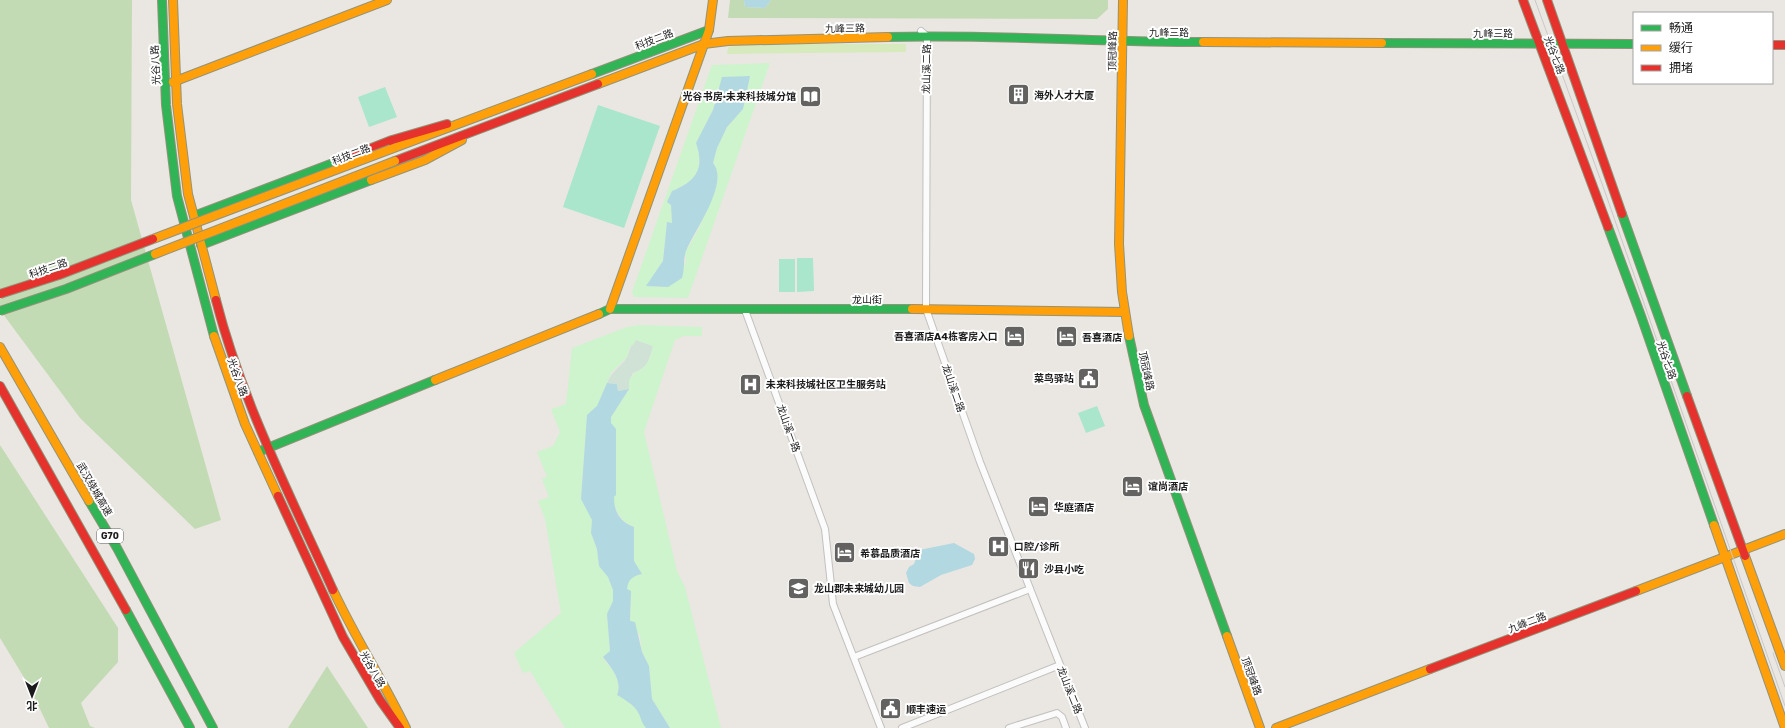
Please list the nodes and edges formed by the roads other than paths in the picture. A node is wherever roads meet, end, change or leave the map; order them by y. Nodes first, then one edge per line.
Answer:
1 (162, 0) edge
2 (173, 0) edge
3 (387, 0) edge
4 (713, 0) edge
5 (1123, 0) edge
6 (1523, 0) edge
7 (1547, 0) edge
8 (709, 30) junction
9 (924, 33) junction
10 (1122, 42) junction
11 (1540, 43) junction
12 (704, 44) junction
13 (1563, 44) junction
14 (1633, 44) edge
15 (1773, 45) edge
16 (1785, 45) edge
17 (176, 81) junction
18 (166, 85) junction
19 (469, 120) junction
20 (474, 131) junction
21 (194, 216) junction
22 (201, 245) junction
23 (0, 294) edge
24 (610, 309) junction
25 (926, 309) junction
26 (0, 310) edge
27 (745, 310) junction
28 (1125, 312) junction
29 (0, 347) edge
30 (0, 386) edge
31 (268, 448) junction
32 (258, 452) junction
33 (1785, 534) edge
34 (1744, 550) junction
35 (1726, 556) junction
36 (1030, 589) junction
37 (854, 657) junction
38 (1060, 666) junction
39 (1785, 666) edge
40 (190, 728) edge
41 (213, 728) edge
42 (400, 728) edge
43 (406, 728) edge
44 (881, 728) edge
45 (902, 728) edge
46 (1009, 728) edge
47 (1066, 728) edge
48 (1085, 728) edge
49 (1260, 728) edge
50 (1276, 728) edge
51 (1785, 728) edge

1 - 18 main road, 光谷八路
2 - 17 main road, 光谷八路
3 - 17 main road
4 - 8 main road
5 - 10 main road, 顶冠峰路
6 - 11 main road, 光谷七路
7 - 13 main road, 光谷七路
8 - 12 main road
8 - 19 main road, 科技二路
9 - 10 main road, 九峰三路
9 - 12 main road, 九峰三路
9 - 25 street, 龙山溪二路
10 - 11 main road, 九峰三路
10 - 28 main road, 顶冠峰路
11 - 13 main road, 九峰三路
11 - 35 main road, 光谷七路
12 - 20 main road
12 - 24 main road
13 - 14 main road, 九峰三路
13 - 34 main road, 光谷七路
15 - 16 main road
17 - 18 main road
17 - 21 main road, 光谷八路
18 - 32 main road, 光谷八路
19 - 21 main road
19 - 23 main road, 科技二路, bridge
20 - 22 main road
20 - 26 main road, bridge
21 - 22 main road, 光谷八路
22 - 31 main road, 光谷八路
24 - 27 main road, 龙山街
24 - 31 main road
25 - 27 main road, 龙山街
25 - 28 main road, 龙山街
25 - 36 street, 龙山溪二路
27 - 37 street, 龙山溪一路
28 - 49 main road, 顶冠峰路
29 - 41 main road, 武汉绕城高速 / G70
30 - 40 main road, G70
31 - 32 main road
31 - 43 main road, 光谷八路
32 - 42 main road, 光谷八路
33 - 34 main road, 九峰二路
34 - 35 main road, 九峰二路
34 - 39 main road, 光谷七路
35 - 50 main road, 九峰二路
35 - 51 main road, 光谷七路
36 - 37 street
36 - 38 street, 龙山溪二路
37 - 44 street, 龙山溪一路
38 - 45 street
38 - 48 street, 龙山溪二路
46 - 47 street

